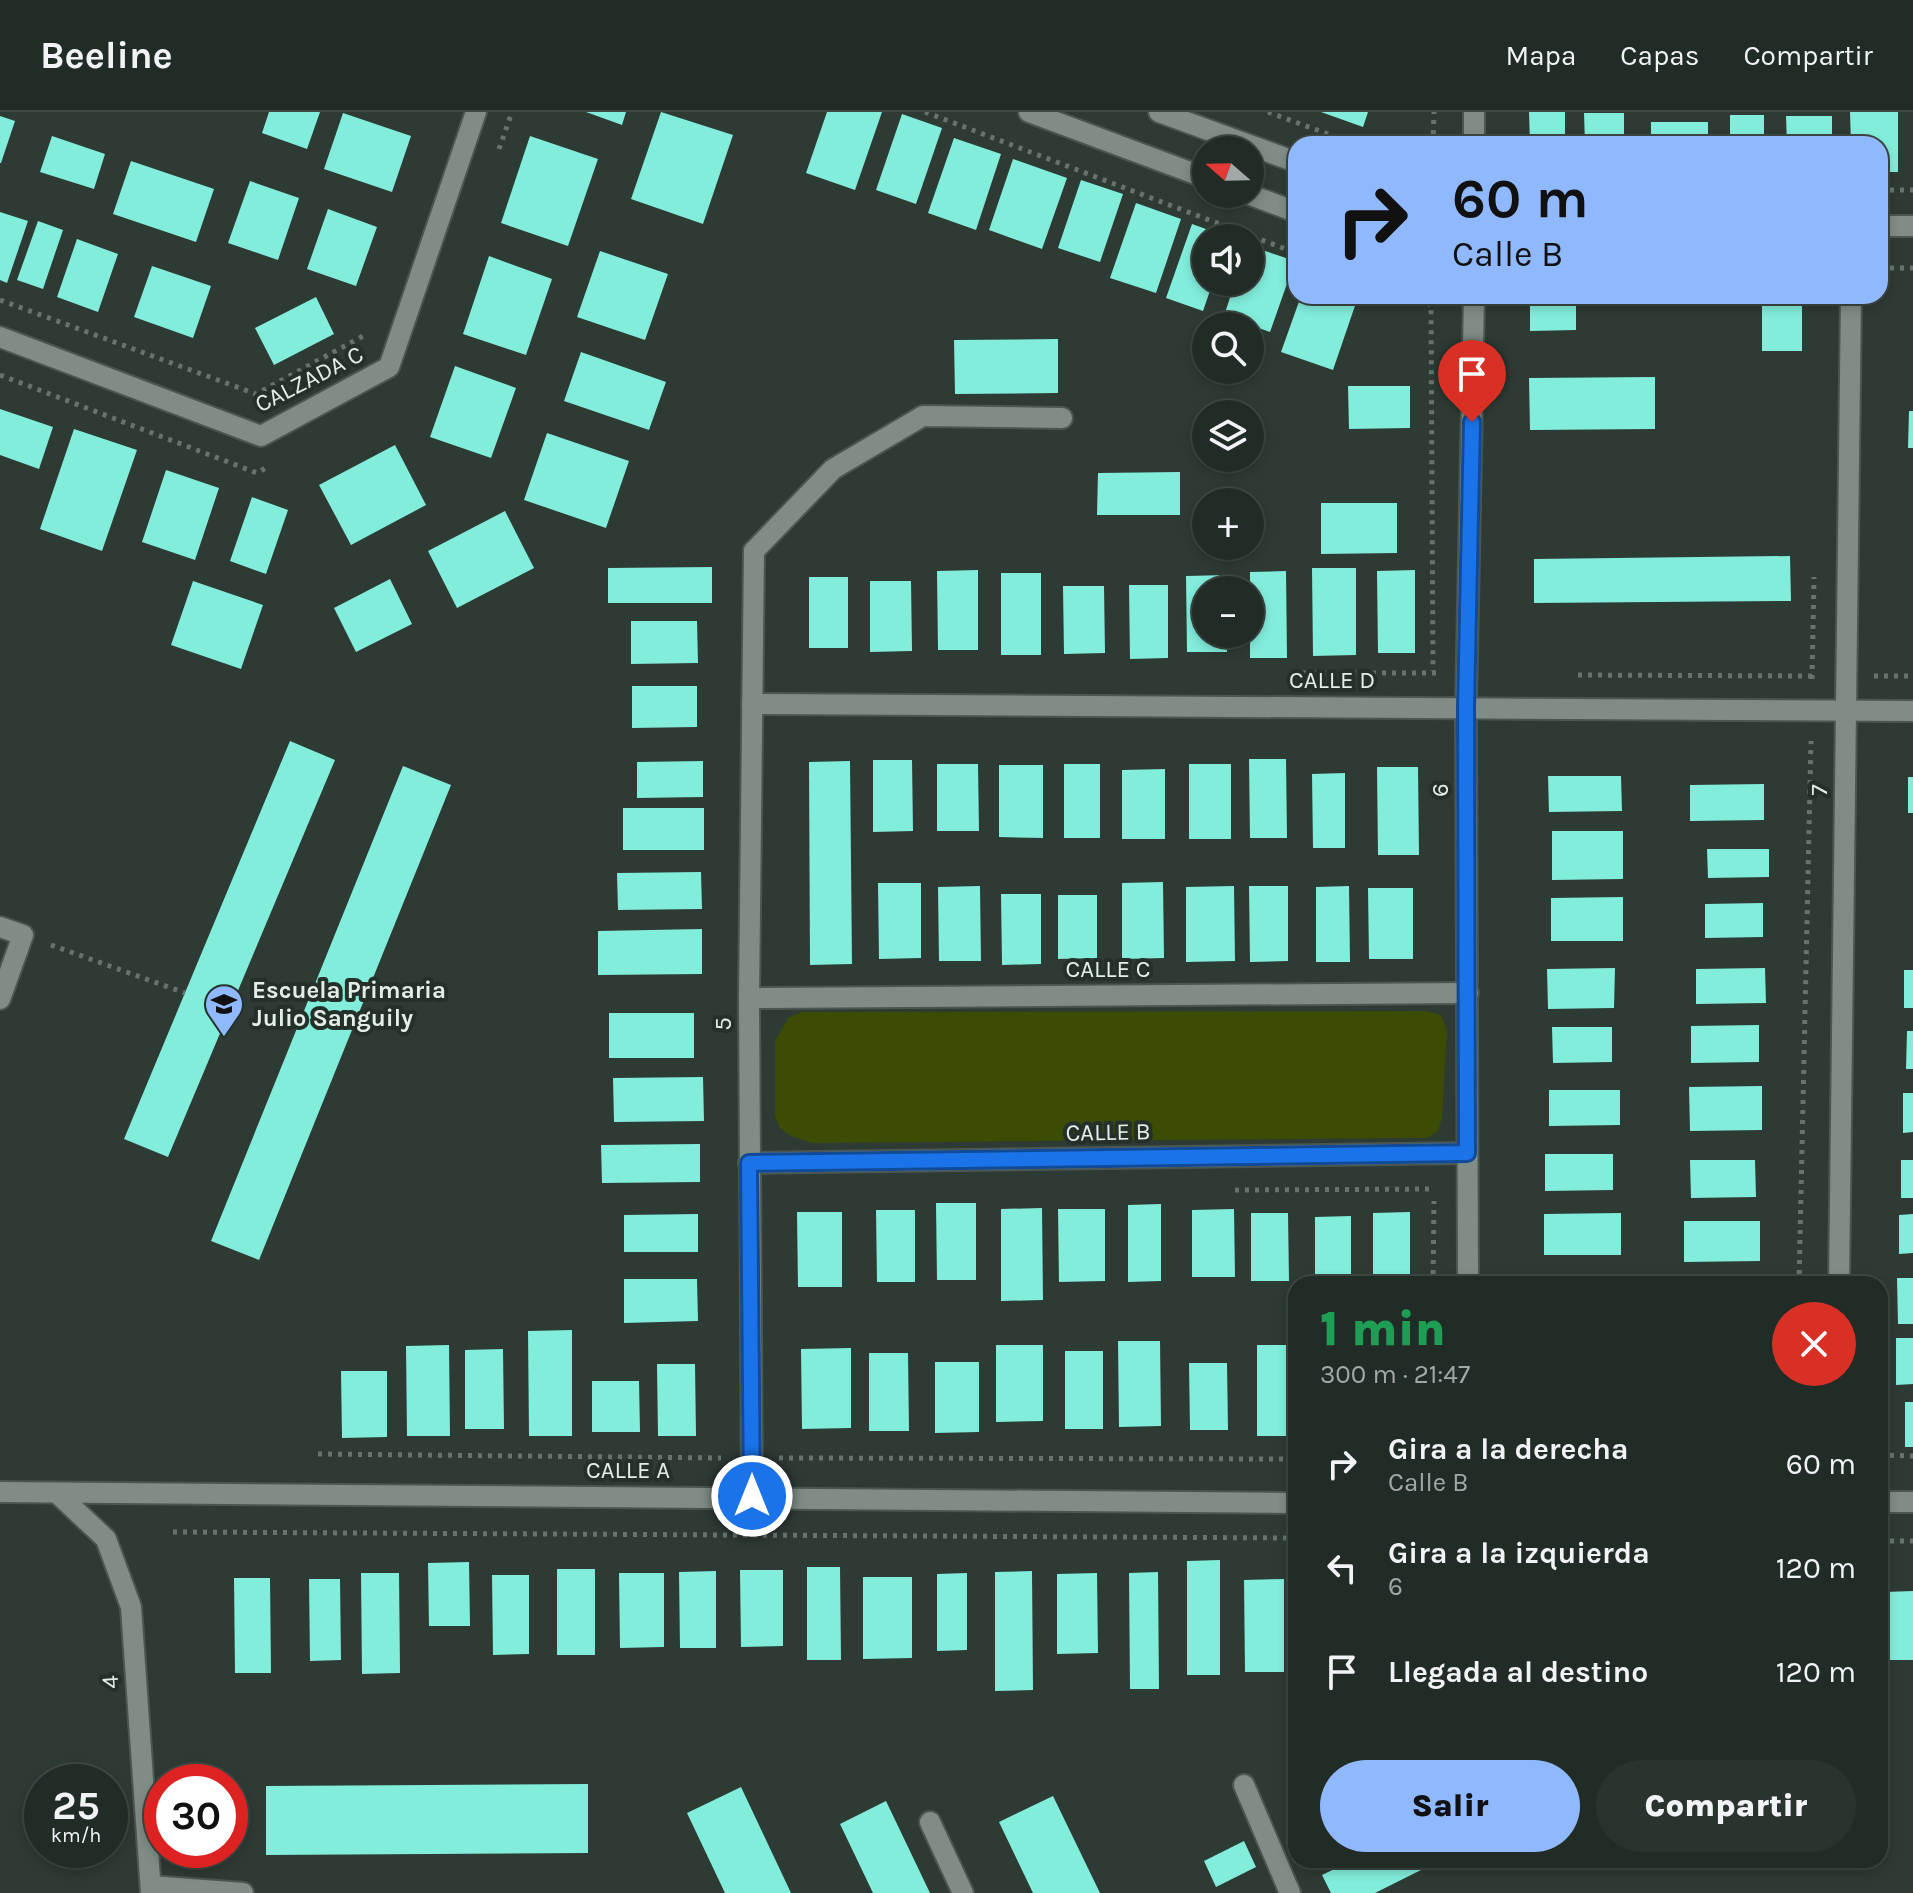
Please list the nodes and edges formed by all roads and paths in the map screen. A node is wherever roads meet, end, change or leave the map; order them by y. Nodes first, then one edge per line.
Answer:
1 (476, 112) edge
2 (512, 112) edge
3 (925, 112) edge
4 (1029, 112) edge
5 (1159, 112) edge
6 (1268, 112) edge
7 (1434, 112) edge
8 (1474, 112) edge
9 (1333, 136) edge
10 (1433, 136) edge
11 (1474, 136) edge
12 (497, 155) dead end
13 (1288, 159) edge
14 (1192, 173) edge
15 (1888, 190) edge
16 (1913, 190) edge
17 (1264, 200) edge
18 (1288, 209) edge
19 (1888, 226) edge
20 (1913, 226) edge
21 (1288, 250) edge
22 (1888, 268) edge
23 (1913, 268) edge
24 (0, 300) edge
25 (1474, 304) edge
26 (1851, 304) edge
27 (370, 322) dead end
28 (0, 337) edge
29 (0, 375) edge
30 (1062, 418) dead end
31 (270, 466) dead end
32 (1814, 565) dead end
33 (752, 704) junction
34 (1466, 708) junction
35 (1812, 709) junction
36 (1846, 710) junction
37 (1913, 711) edge
38 (0, 927) edge
39 (23, 935) junction
40 (185, 993) dead end
41 (1468, 993) junction
42 (749, 998) junction
43 (0, 999) edge
44 (1467, 1153) junction
45 (749, 1163) junction
46 (1468, 1276) edge
47 (1799, 1276) edge
48 (1839, 1276) edge
49 (318, 1454) dead end
50 (1888, 1455) edge
51 (1913, 1456) edge
52 (752, 1458) junction
53 (1288, 1459) edge
54 (0, 1492) edge
55 (57, 1493) junction
56 (752, 1496) junction
57 (1888, 1502) edge
58 (1913, 1502) edge
59 (1288, 1503) edge
60 (173, 1532) dead end
61 (1288, 1538) edge
62 (1888, 1541) edge
63 (1913, 1541) edge
64 (1244, 1785) dead end
65 (930, 1822) dead end
66 (151, 1890) edge
67 (243, 1893) edge
68 (963, 1893) edge
69 (1290, 1893) edge

1 - 28 street, CALZADA C
2 - 12 path
3 - 21 path
4 - 14 street
5 - 13 street
6 - 9 path
7 - 10 path
8 - 11 street
15 - 16 path
17 - 18 street
19 - 20 street
22 - 23 path
24 - 27 path
25 - 34 street, 6
26 - 36 street, 7
29 - 31 path
30 - 33 street, 5
32 - 35 path
33 - 34 street, CALLE D
33 - 42 street, 5
34 - 35 street, CALLE D
34 - 41 street, 6
35 - 36 street, CALLE D
35 - 47 path
36 - 37 street, CALLE D
36 - 48 street, 7
38 - 39 street
39 - 40 path
39 - 43 street
41 - 42 street, CALLE C
41 - 44 street, 6
42 - 45 street, 5
44 - 45 street, CALLE B
44 - 46 street, 6
45 - 52 street, 5
49 - 52 path
50 - 51 path
52 - 53 path
52 - 56 street, 5
54 - 55 street, CALLE A
55 - 56 street, CALLE A
55 - 66 street, 4
56 - 59 street, CALLE A
57 - 58 street
60 - 61 path
62 - 63 path
64 - 69 street
65 - 68 street
66 - 67 street

